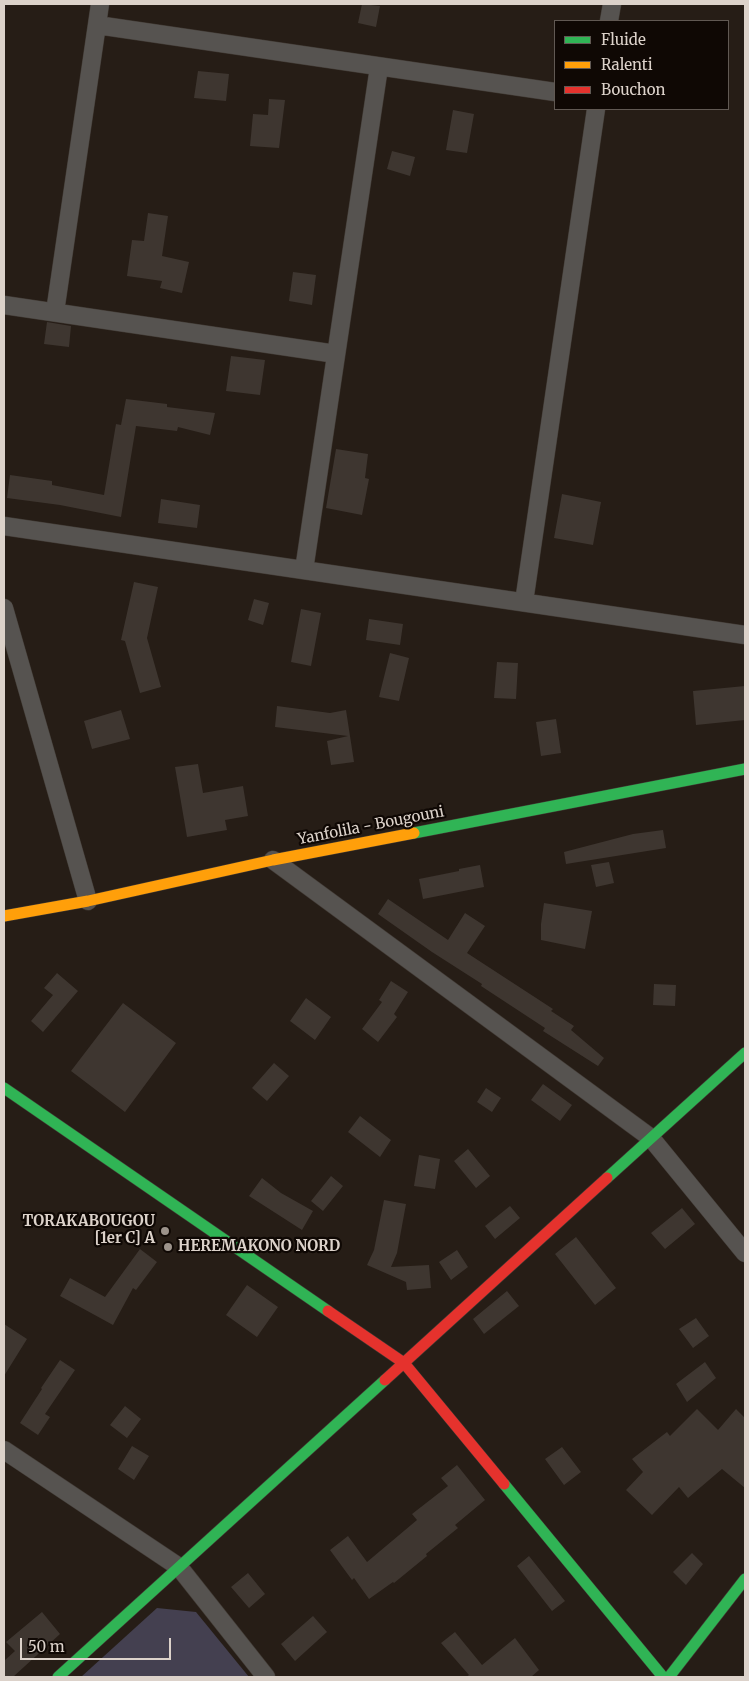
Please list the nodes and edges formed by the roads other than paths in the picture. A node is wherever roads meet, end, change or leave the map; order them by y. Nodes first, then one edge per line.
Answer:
1 (100, 4) edge
2 (612, 4) edge
3 (609, 20) edge
4 (97, 25) junction
5 (379, 67) junction
6 (554, 92) edge
7 (596, 110) edge
8 (4, 305) edge
9 (55, 312) junction
10 (336, 354) junction
11 (4, 526) edge
12 (304, 570) junction
13 (524, 602) junction
14 (4, 608) edge
15 (745, 634) edge
16 (745, 769) edge
17 (273, 860) junction
18 (88, 901) junction
19 (4, 916) edge
20 (745, 1053) edge
21 (4, 1088) edge
22 (651, 1138) junction
23 (745, 1253) edge
24 (404, 1363) junction
25 (4, 1450) edge
26 (179, 1567) junction
27 (745, 1579) edge
28 (58, 1677) edge
29 (266, 1677) edge
30 (663, 1677) edge
31 (669, 1677) edge

1 - 4 street
2 - 3 street
4 - 5 street
4 - 9 street
5 - 6 street
5 - 10 street
7 - 13 street
8 - 9 street
9 - 10 street
10 - 12 street
11 - 12 street
12 - 13 street
13 - 15 street
14 - 18 street
16 - 17 street, Yanfolila - Bougouni
17 - 18 street, Yanfolila - Bougouni
17 - 22 street
18 - 19 street, Yanfolila - Bougouni
20 - 22 street
21 - 24 street
22 - 23 street
22 - 24 street
24 - 26 street
24 - 30 street
25 - 26 street
26 - 28 street
26 - 29 street
27 - 31 street

